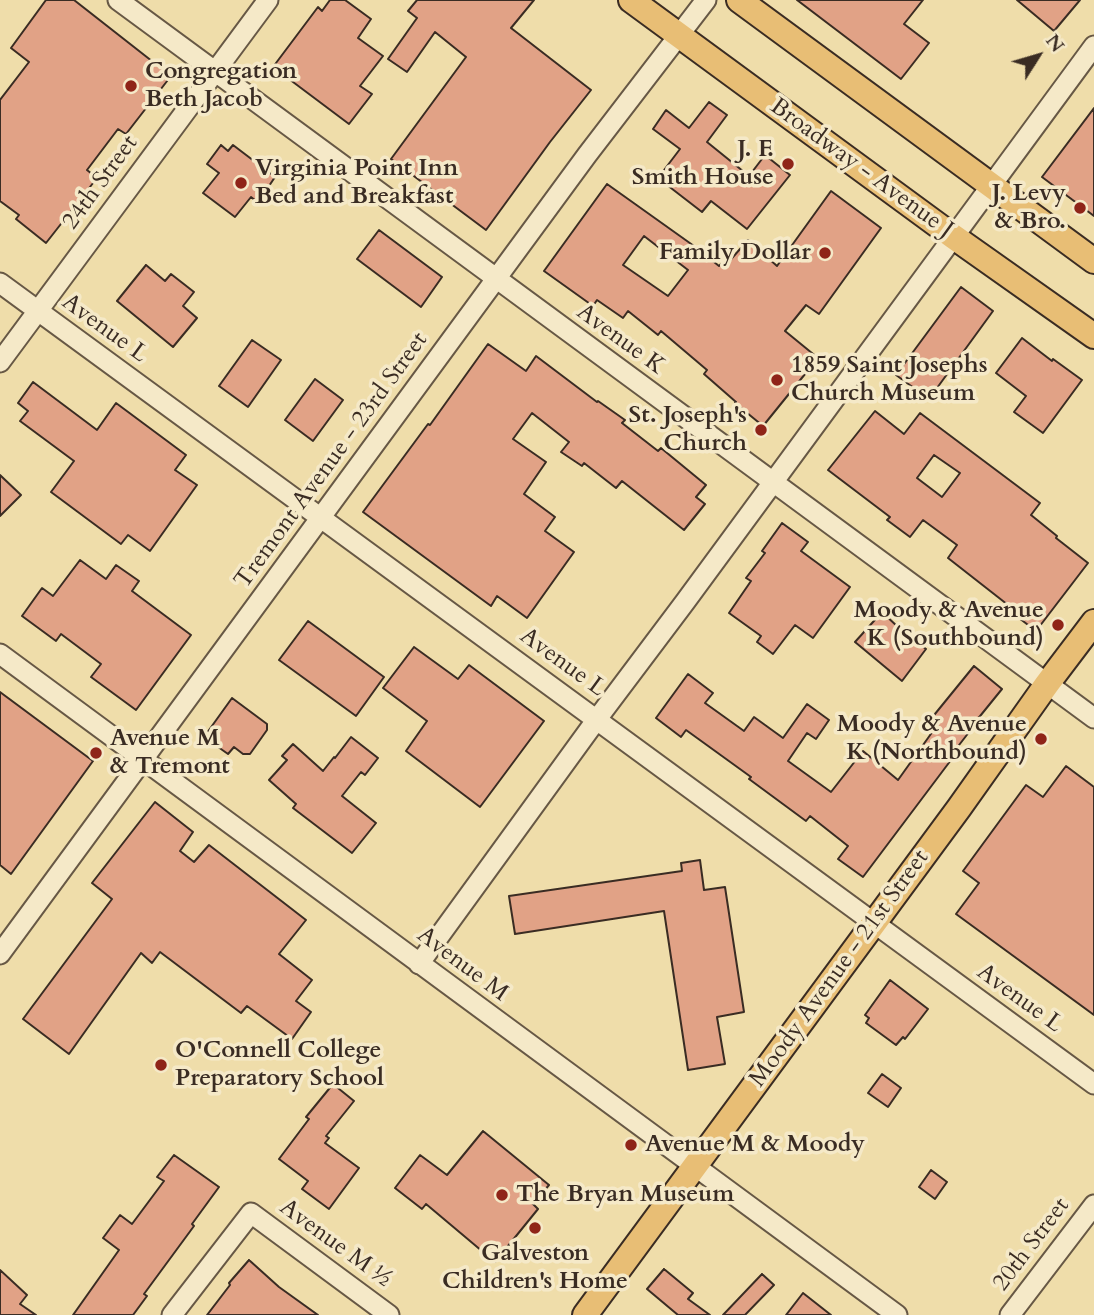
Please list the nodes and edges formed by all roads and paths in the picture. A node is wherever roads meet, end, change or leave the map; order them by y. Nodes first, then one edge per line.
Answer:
1 (118, 0) edge
2 (268, 0) edge
3 (631, 0) edge
4 (706, 0) edge
5 (739, 0) edge
6 (680, 36) junction
7 (1094, 46) edge
8 (215, 72) junction
9 (992, 185) junction
10 (954, 237) junction
11 (1094, 261) edge
12 (496, 279) junction
13 (0, 283) edge
14 (38, 311) junction
15 (1094, 336) edge
16 (0, 362) edge
17 (773, 482) junction
18 (320, 518) junction
19 (1094, 622) edge
20 (0, 654) edge
21 (1046, 684) junction
22 (1094, 718) edge
23 (597, 719) junction
24 (143, 760) junction
25 (874, 922) junction
26 (0, 954) edge
27 (419, 964) junction
28 (1094, 1084) edge
29 (694, 1167) junction
30 (1094, 1205) edge
31 (172, 1315) edge
32 (389, 1315) edge
33 (585, 1315) edge
34 (897, 1315) edge
35 (1010, 1315) edge

1 - 8 street, Avenue K
2 - 8 street, 24th Street
3 - 6 main road, Broadway - Avenue J
4 - 6 street, Tremont Avenue - 23rd Street
5 - 9 main road
6 - 10 main road, Broadway - Avenue J
6 - 12 street, Tremont Avenue - 23rd Street
7 - 9 street
8 - 12 street, Avenue K
8 - 14 street, 24th Street
9 - 10 street
9 - 11 main road
10 - 15 main road, Broadway - Avenue J
10 - 17 street
12 - 17 street, Avenue K
12 - 18 street, Tremont Avenue - 23rd Street
13 - 14 street, Avenue L
14 - 16 street, 24th Street
14 - 18 street, Avenue L
17 - 21 street, Avenue K
17 - 23 street
18 - 23 street, Avenue L
18 - 24 street, Tremont Avenue - 23rd Street
19 - 21 main road, Moody Avenue - 21st Street
20 - 24 street, Avenue M
21 - 22 street, Avenue K
21 - 25 main road, Moody Avenue - 21st Street
23 - 25 street, Avenue L
23 - 27 street
24 - 26 street, Tremont Avenue - 23rd Street
24 - 27 street, Avenue M
25 - 28 street, Avenue L
25 - 29 main road, Moody Avenue - 21st Street
27 - 29 street, Avenue M
29 - 33 main road, Moody Avenue - 21st Street
29 - 34 street, Avenue M
30 - 35 street, 20th Street
31 - 32 street, Avenue M ½

